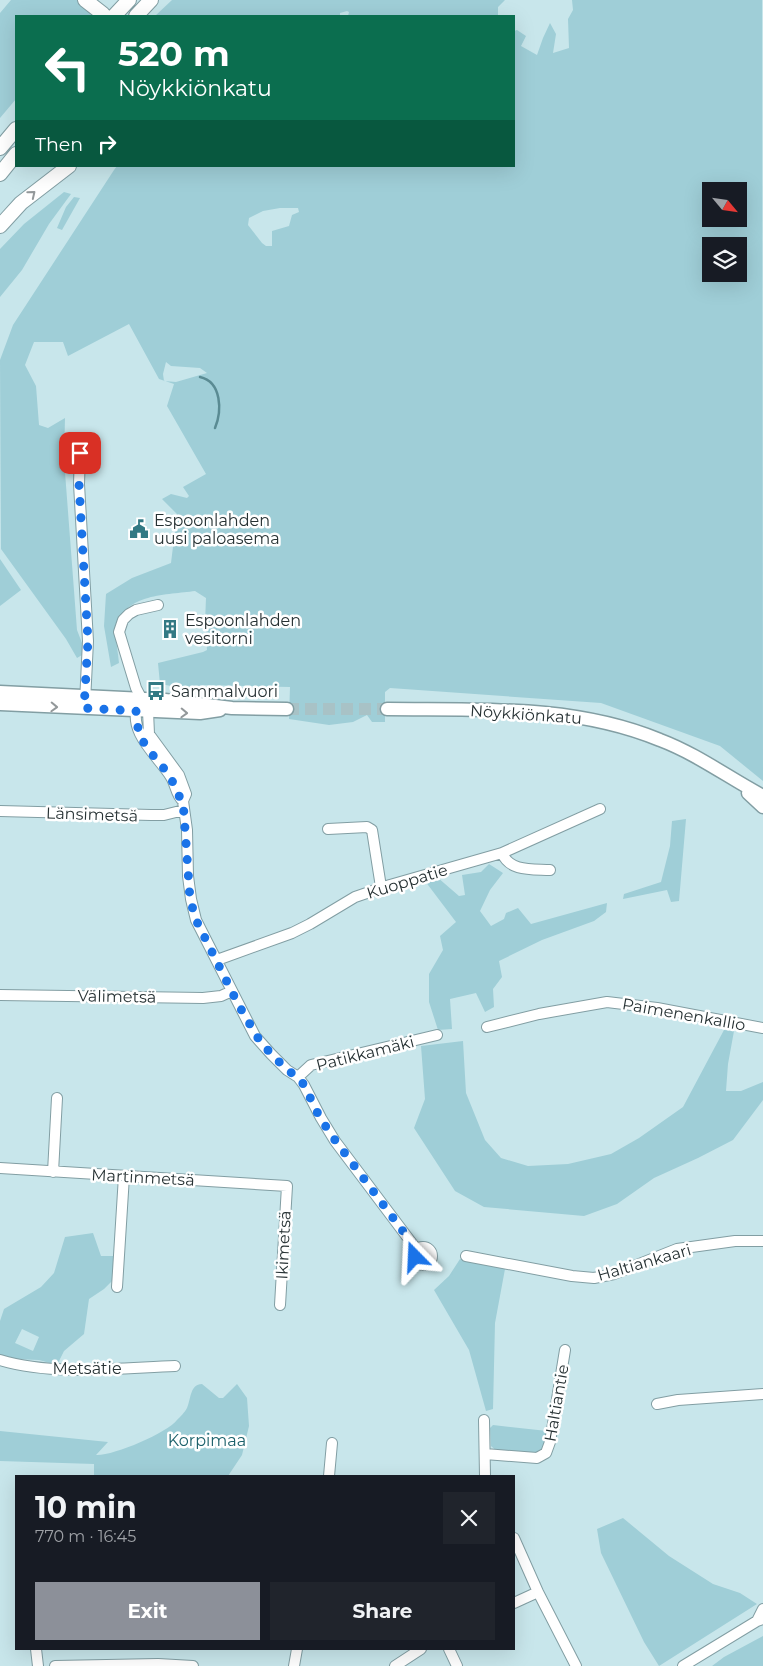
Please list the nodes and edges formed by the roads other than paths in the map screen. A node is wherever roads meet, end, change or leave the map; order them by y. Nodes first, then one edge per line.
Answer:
1 (85, 0) edge
2 (129, 0) edge
3 (151, 0) edge
4 (101, 10) edge
5 (137, 15) edge
6 (15, 130) edge
7 (0, 148) edge
8 (13, 157) edge
9 (68, 167) edge
10 (0, 176) edge
11 (0, 226) edge
12 (80, 453) dead end
13 (158, 605) dead end
14 (0, 692) edge
15 (85, 702) junction
16 (0, 704) edge
17 (141, 707) junction
18 (288, 709) tunnel mouth
19 (387, 709) tunnel mouth
20 (740, 784) junction
21 (763, 796) edge
22 (184, 805) junction
23 (763, 807) edge
24 (600, 809) dead end
25 (0, 811) edge
26 (328, 829) dead end
27 (502, 853) junction
28 (550, 870) dead end
29 (381, 888) junction
30 (217, 960) junction
31 (232, 991) junction
32 (0, 995) edge
33 (487, 1027) dead end
34 (763, 1028) edge
35 (437, 1035) dead end
36 (298, 1077) junction
37 (57, 1098) dead end
38 (0, 1168) edge
39 (53, 1172) junction
40 (124, 1176) junction
41 (287, 1186) joint
42 (763, 1241) edge
43 (417, 1250) dead end
44 (466, 1256) dead end
45 (118, 1287) dead end
46 (280, 1305) dead end
47 (565, 1350) dead end
48 (0, 1360) edge
49 (175, 1366) dead end
50 (763, 1394) edge
51 (657, 1404) dead end
52 (484, 1420) dead end
53 (332, 1444) dead end
54 (485, 1454) junction
55 (329, 1475) edge
56 (485, 1475) edge
57 (515, 1540) edge
58 (538, 1592) junction
59 (515, 1603) edge
60 (763, 1609) edge
61 (760, 1620) edge
62 (36, 1650) edge
63 (298, 1650) edge
64 (419, 1650) edge
65 (449, 1650) edge
66 (119, 1665) edge
67 (38, 1666) edge
68 (55, 1666) edge
69 (193, 1666) edge
70 (294, 1666) edge
71 (395, 1666) edge
72 (457, 1666) edge
73 (576, 1666) edge
74 (683, 1666) edge

1 - 4 highway
2 - 4 highway
3 - 5 highway
6 - 7 highway
8 - 10 highway
11 -> 9 highway
12 - 15 street
13 - 17 street
14 - 15 main road
16 -> 15 main road
15 - 17 main road
17 - 18 main road
17 - 22 street
19 - 20 main road, Nöykkiönkatu
20 - 21 main road, Nöykkiönkatu
20 - 23 main road, Nöykkiönkatu
22 - 25 street, Länsimetsä
22 - 30 street
24 - 27 street, Kuoppatie
26 - 29 street
27 - 28 street
27 - 29 street, Kuoppatie
29 - 30 street, Kuoppatie
30 - 31 street
31 - 32 street, Välimetsä
31 - 36 street
33 - 34 street, Paimenenkallio
35 - 36 street, Patikkamäki
36 - 43 street
37 - 39 street
38 - 39 street, Martinmetsä
39 - 40 street, Martinmetsä
40 - 41 street, Martinmetsä
40 - 45 street
41 - 46 street, Ikimetsä
42 - 44 street, Haltiankaari
47 - 54 street, Haltiantie
48 - 49 street, Metsätie
50 - 51 street
52 - 54 street
53 - 55 street
54 - 56 street
57 - 58 street
58 - 59 street
58 - 73 street
60 - 61 street
61 - 74 street
62 - 67 street
63 - 70 street
64 - 71 street
65 - 72 street
66 - 68 street
66 - 69 street

